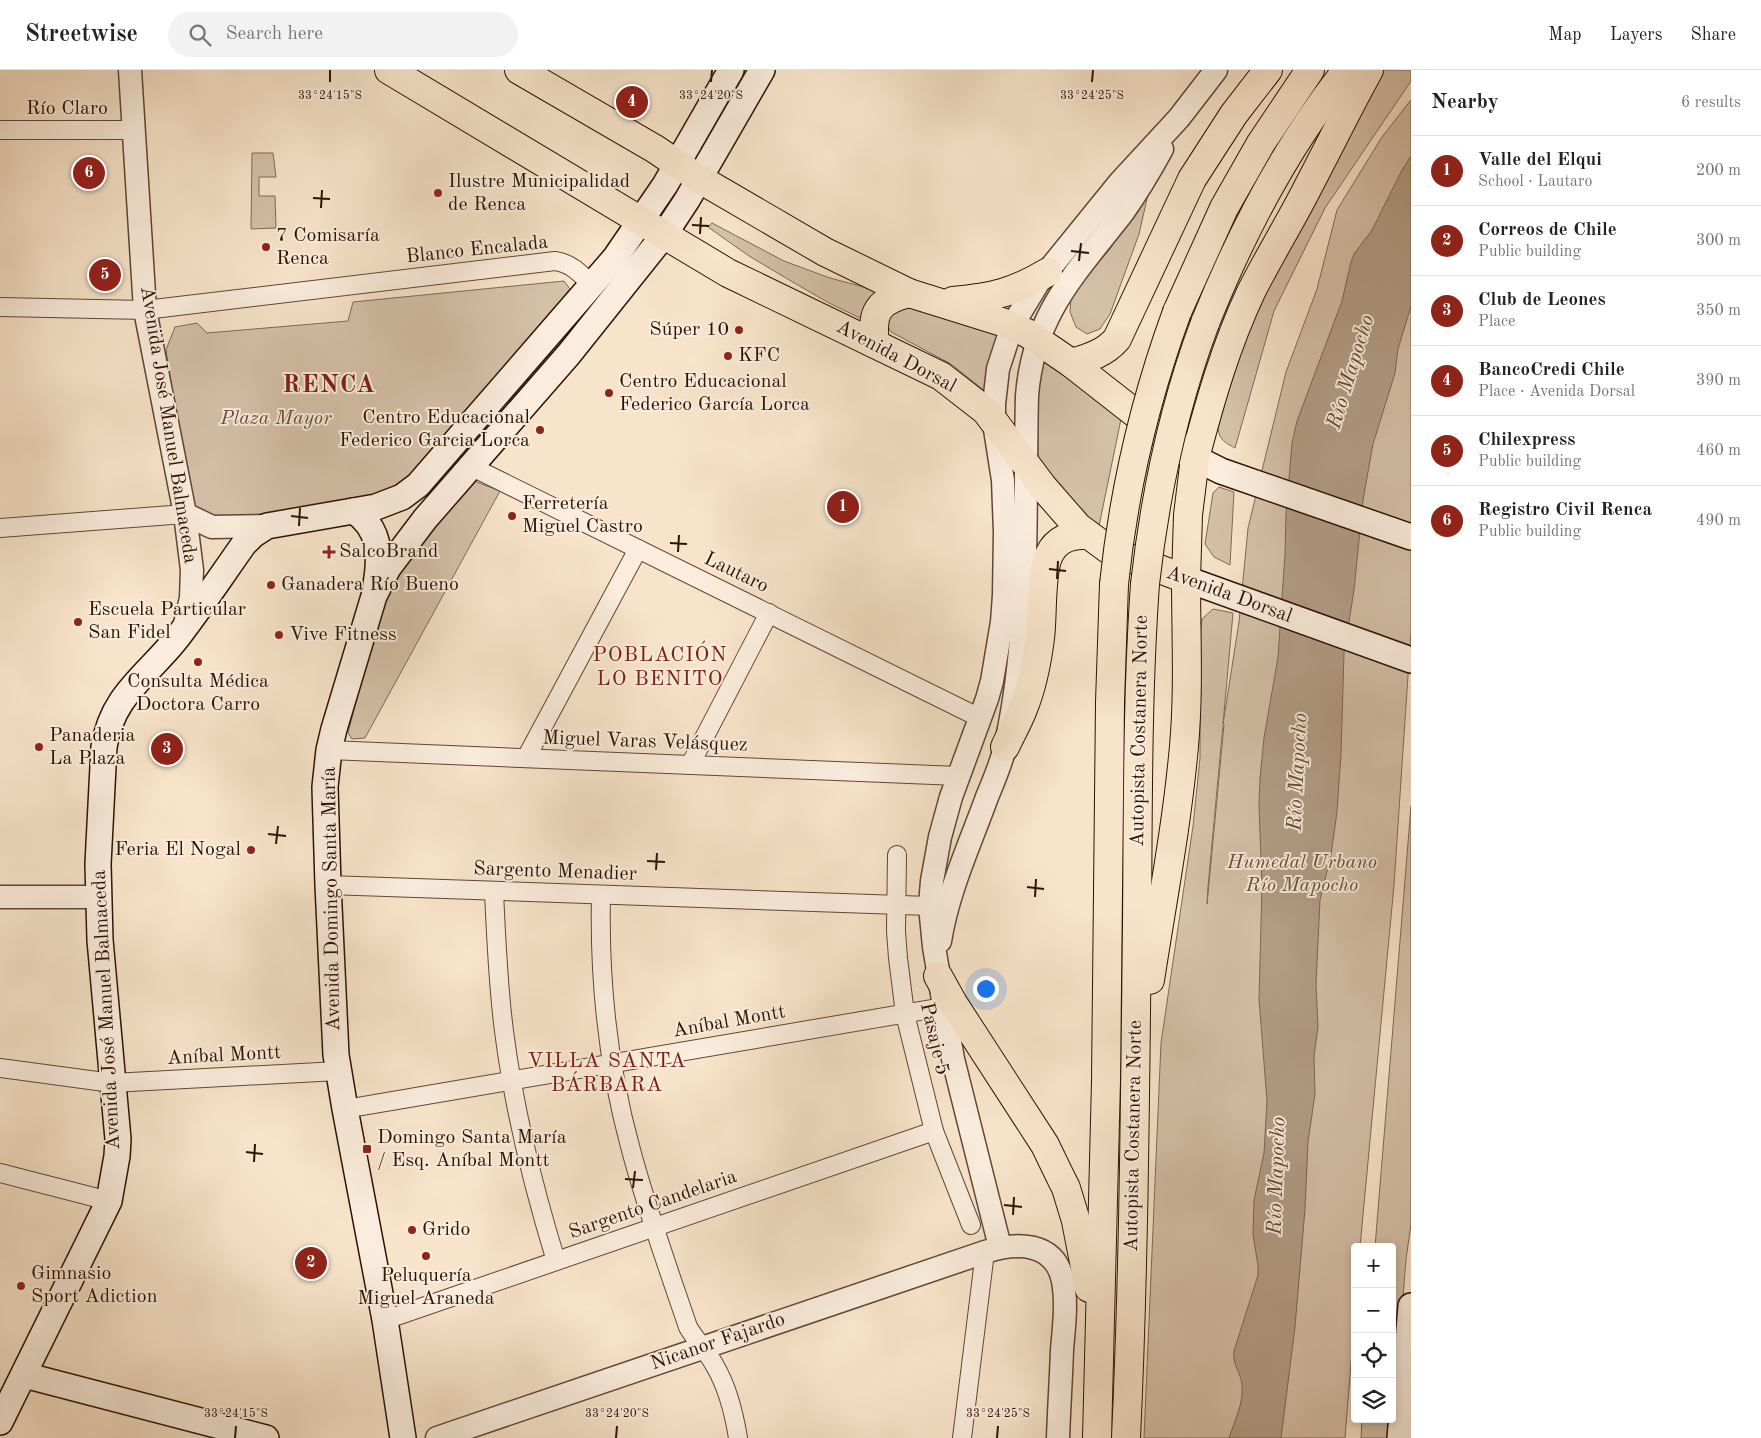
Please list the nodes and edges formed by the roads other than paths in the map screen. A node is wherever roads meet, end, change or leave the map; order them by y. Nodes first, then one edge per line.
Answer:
1 (130, 70) edge
2 (389, 70) edge
3 (519, 70) edge
4 (731, 70) edge
5 (762, 70) edge
6 (1216, 70) edge
7 (1268, 70) edge
8 (1310, 70) edge
9 (1347, 70) edge
10 (1369, 70) edge
11 (1179, 118) junction
12 (0, 130) edge
13 (134, 130) junction
14 (687, 171) junction
15 (641, 220) junction
16 (664, 235) junction
17 (1048, 272) junction
18 (592, 285) junction
19 (909, 293) junction
20 (940, 302) junction
21 (0, 307) edge
22 (145, 310) junction
23 (1012, 326) junction
24 (1038, 340) junction
25 (875, 344) junction
26 (1071, 363) junction
27 (994, 422) junction
28 (1195, 458) junction
29 (1027, 465) junction
30 (472, 466) junction
31 (354, 511) junction
32 (184, 514) junction
33 (267, 526) junction
34 (0, 528) edge
35 (1087, 535) junction
36 (1411, 537) edge
37 (638, 549) junction
38 (1197, 583) junction
39 (374, 596) junction
40 (769, 613) junction
41 (183, 630) junction
42 (1411, 660) edge
43 (980, 718) junction
44 (1005, 747) junction
45 (329, 750) junction
46 (526, 758) junction
47 (690, 765) junction
48 (958, 776) junction
49 (897, 855) dead end
50 (328, 885) junction
51 (494, 891) junction
52 (600, 894) junction
53 (0, 897) edge
54 (98, 897) junction
55 (895, 905) junction
56 (930, 906) junction
57 (938, 972) junction
58 (943, 1007) junction
59 (905, 1014) junction
60 (612, 1064) junction
61 (0, 1068) edge
62 (338, 1071) junction
63 (512, 1081) junction
64 (1135, 1082) junction
65 (112, 1083) junction
66 (345, 1109) junction
67 (934, 1130) junction
68 (0, 1173) edge
69 (109, 1201) junction
70 (971, 1225) dead end
71 (654, 1227) junction
72 (993, 1249) junction
73 (556, 1261) junction
74 (1411, 1306) edge
75 (385, 1320) junction
76 (702, 1348) junction
77 (1099, 1373) junction
78 (24, 1374) junction
79 (0, 1422) edge
80 (266, 1438) edge
81 (403, 1438) edge
82 (437, 1438) edge
83 (738, 1438) edge
84 (962, 1438) edge
85 (1058, 1438) edge
86 (1097, 1438) edge
87 (1126, 1438) edge
88 (1400, 1438) edge

1 - 13 street, Avenida José Manuel Balmaceda
2 - 15 main road, Avenida Dorsal
3 - 14 main road
4 - 14 main road, Avenida Domingo Santa María
5 - 14 main road, Avenida Domingo Santa María
6 - 11 street
7 - 26 main road
8 - 77 main road, Autopista Costanera Norte, bridge
9 - 64 main road, Autopista Costanera Norte, bridge
10 - 28 main road
11 - 17 street
11 - 24 street
12 - 13 street, Río Claro
13 - 22 street, Avenida José Manuel Balmaceda
14 - 15 main road, Avenida Domingo Santa María
14 - 16 main road, Avenida Domingo Santa María
14 - 19 main road
15 - 16 main road, Avenida Dorsal
15 - 18 main road, Avenida Domingo Santa María
16 - 25 main road, Avenida Dorsal
16 - 30 main road, Avenida Domingo Santa María
17 - 20 main road
17 - 23 street
18 - 22 street, Blanco Encalada
18 - 31 main road, Avenida Domingo Santa María
19 - 20 main road
19 - 25 main road
20 - 23 main road
21 - 22 street, Blanco Encalada
22 - 32 street, Avenida José Manuel Balmaceda
23 - 24 main road
23 - 27 street
24 - 26 main road
24 - 29 street
25 - 27 main road, Avenida Dorsal
26 - 28 main road
27 - 29 main road, Avenida Dorsal
27 - 43 street
28 - 36 main road
28 - 38 main road
29 - 35 main road, Avenida Dorsal
29 - 44 street
30 - 37 street, Lautaro
30 - 39 main road, Avenida Domingo Santa María
31 - 33 main road, Avenida José Manuel Balmaceda
31 - 39 main road
32 - 33 street
32 - 34 street
32 - 41 street, Avenida José Manuel Balmaceda
33 - 41 main road, Avenida José Manuel Balmaceda
35 - 38 main road, Avenida Dorsal
35 - 44 main road
37 - 40 street, Lautaro
37 - 46 street
38 - 42 main road, Avenida Dorsal
38 - 64 main road
39 - 45 main road, Avenida Domingo Santa María
40 - 43 street, Lautaro
40 - 47 street
41 - 54 main road, Avenida José Manuel Balmaceda
43 - 48 street
44 - 57 street
45 - 46 street, Miguel Varas Velásquez
45 - 50 main road, Avenida Domingo Santa María
46 - 47 street, Miguel Varas Velásquez
47 - 48 street, Miguel Varas Velásquez
48 - 56 street
49 - 55 street, Pasaje 5
50 - 51 street, Sargento Menadier
50 - 62 main road, Avenida Domingo Santa María
51 - 52 street, Sargento Menadier
51 - 63 street
52 - 55 street, Sargento Menadier
52 - 60 street
53 - 54 street
54 - 65 main road, Avenida José Manuel Balmaceda
55 - 56 street, Sargento Menadier
55 - 59 street, Pasaje 5
56 - 57 street
57 - 58 street
57 - 77 main road
58 - 59 street, Aníbal Montt
58 - 72 street
59 - 60 street, Aníbal Montt
59 - 67 street, Pasaje 5
60 - 63 street, Aníbal Montt
60 - 71 street
61 - 65 street, Aníbal Montt
62 - 65 street, Aníbal Montt
62 - 66 main road, Avenida Domingo Santa María
63 - 66 street, Aníbal Montt
63 - 73 street
64 - 87 main road, Autopista Costanera Norte
65 - 69 main road, Avenida José Manuel Balmaceda
66 - 75 main road, Avenida Domingo Santa María
67 - 70 street, Pasaje 5
67 - 71 street, Sargento Candelaria
68 - 69 street
69 - 78 main road, Avenida José Manuel Balmaceda
71 - 73 street, Sargento Candelaria
71 - 76 street
72 - 76 street, Nicanor Fajardo
72 - 84 street
72 - 85 street, Nicanor Fajardo
73 - 75 street, Sargento Candelaria
74 - 88 main road
75 - 81 main road, Avenida Domingo Santa María
76 - 82 street, Nicanor Fajardo
76 - 83 street
77 - 86 main road, Autopista Costanera Norte
78 - 79 main road, Avenida José Manuel Balmaceda
78 - 80 main road

